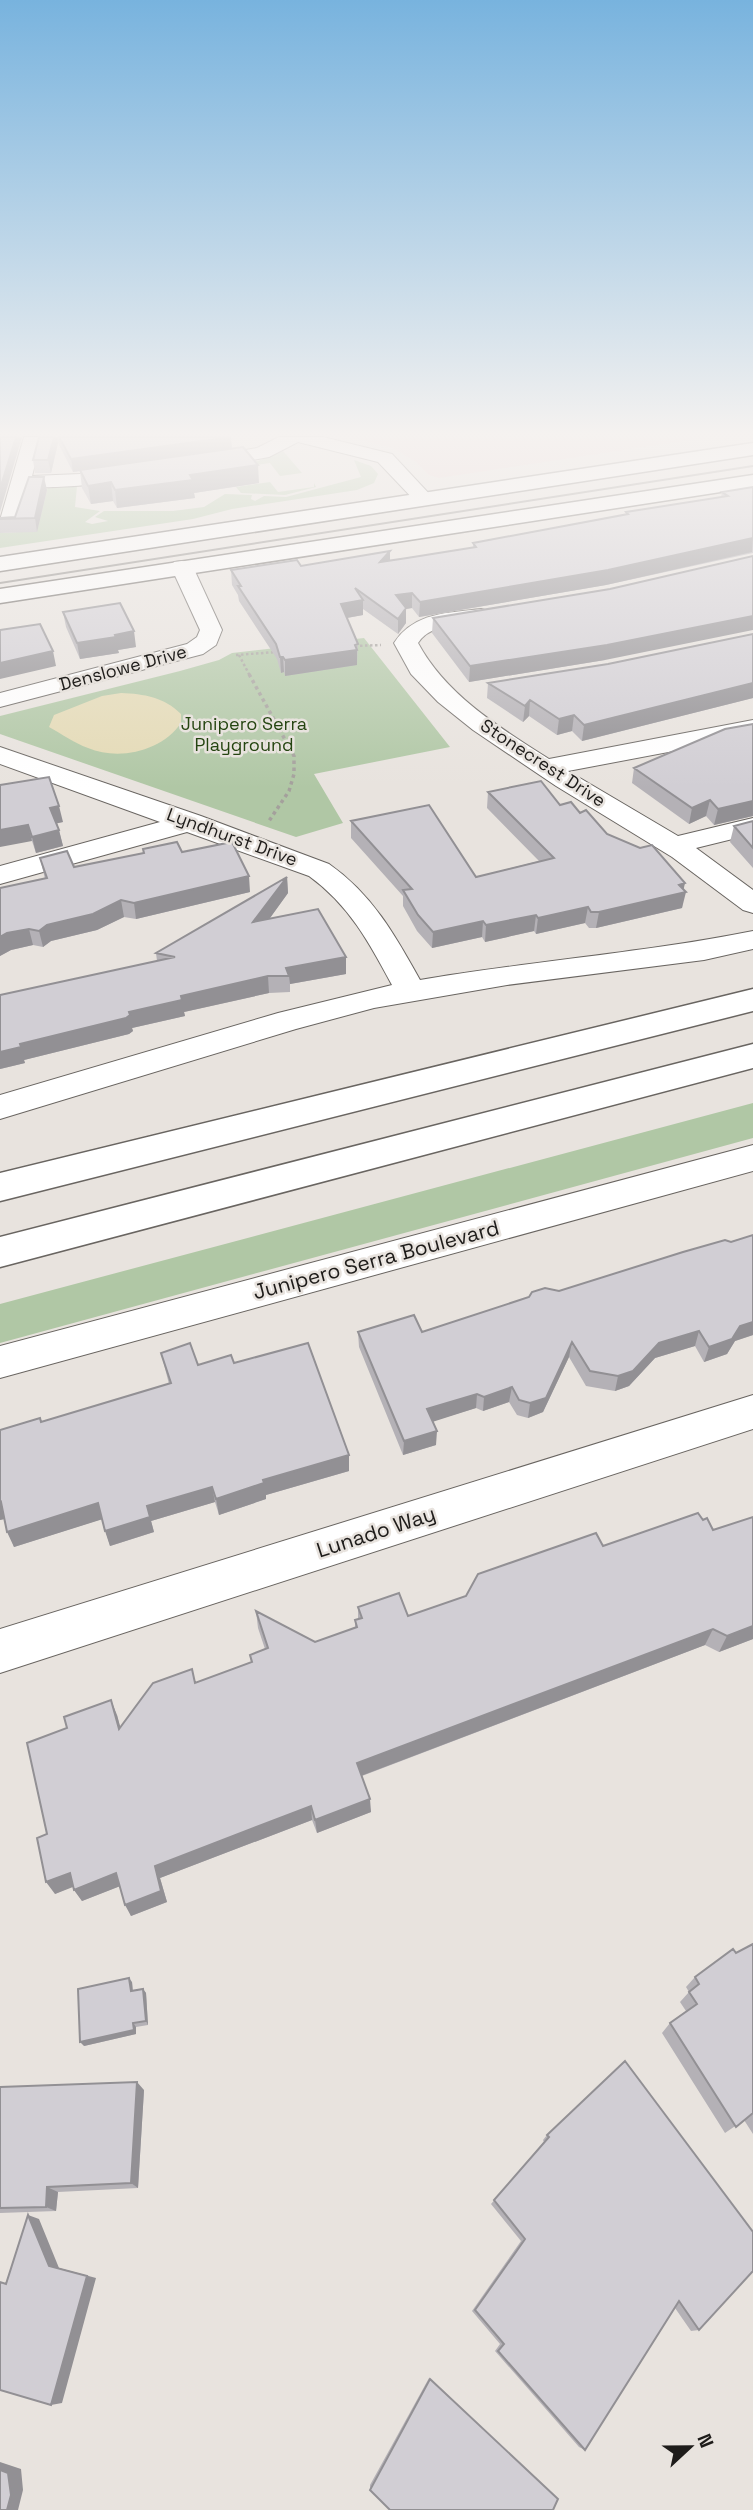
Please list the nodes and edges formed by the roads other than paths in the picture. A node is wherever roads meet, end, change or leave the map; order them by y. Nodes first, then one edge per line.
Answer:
1 (64, 554) edge
2 (267, 554) edge
3 (0, 564) edge
4 (182, 567) junction
5 (0, 596) edge
6 (498, 613) edge
7 (475, 691) dead end
8 (447, 695) junction
9 (0, 700) edge
10 (753, 728) edge
11 (0, 755) edge
12 (545, 768) junction
13 (191, 822) junction
14 (753, 826) edge
15 (673, 846) junction
16 (0, 875) edge
17 (753, 904) edge
18 (753, 940) edge
19 (411, 990) junction
20 (753, 1000) edge
21 (753, 1056) edge
22 (0, 1107) edge
23 (753, 1158) edge
24 (0, 1187) edge
25 (0, 1252) edge
26 (0, 1362) edge
27 (753, 1412) edge
28 (0, 1651) edge

1 - 3 main road
2 - 4 main road
4 - 5 main road
4 - 9 street, Denslowe Drive
6 - 8 street, Stonecrest Drive
7 - 8 street
8 - 12 street, Stonecrest Drive
10 - 12 street
11 - 13 street, Lyndhurst Drive
12 - 15 street, Stonecrest Drive
13 - 16 street
13 - 19 street, Lyndhurst Drive
14 - 15 street
15 - 17 street, Stonecrest Drive
18 - 19 street
19 - 22 street
20 - 24 main road
21 - 25 main road
23 - 26 street, Junipero Serra Boulevard
27 - 28 street, Lunado Way

